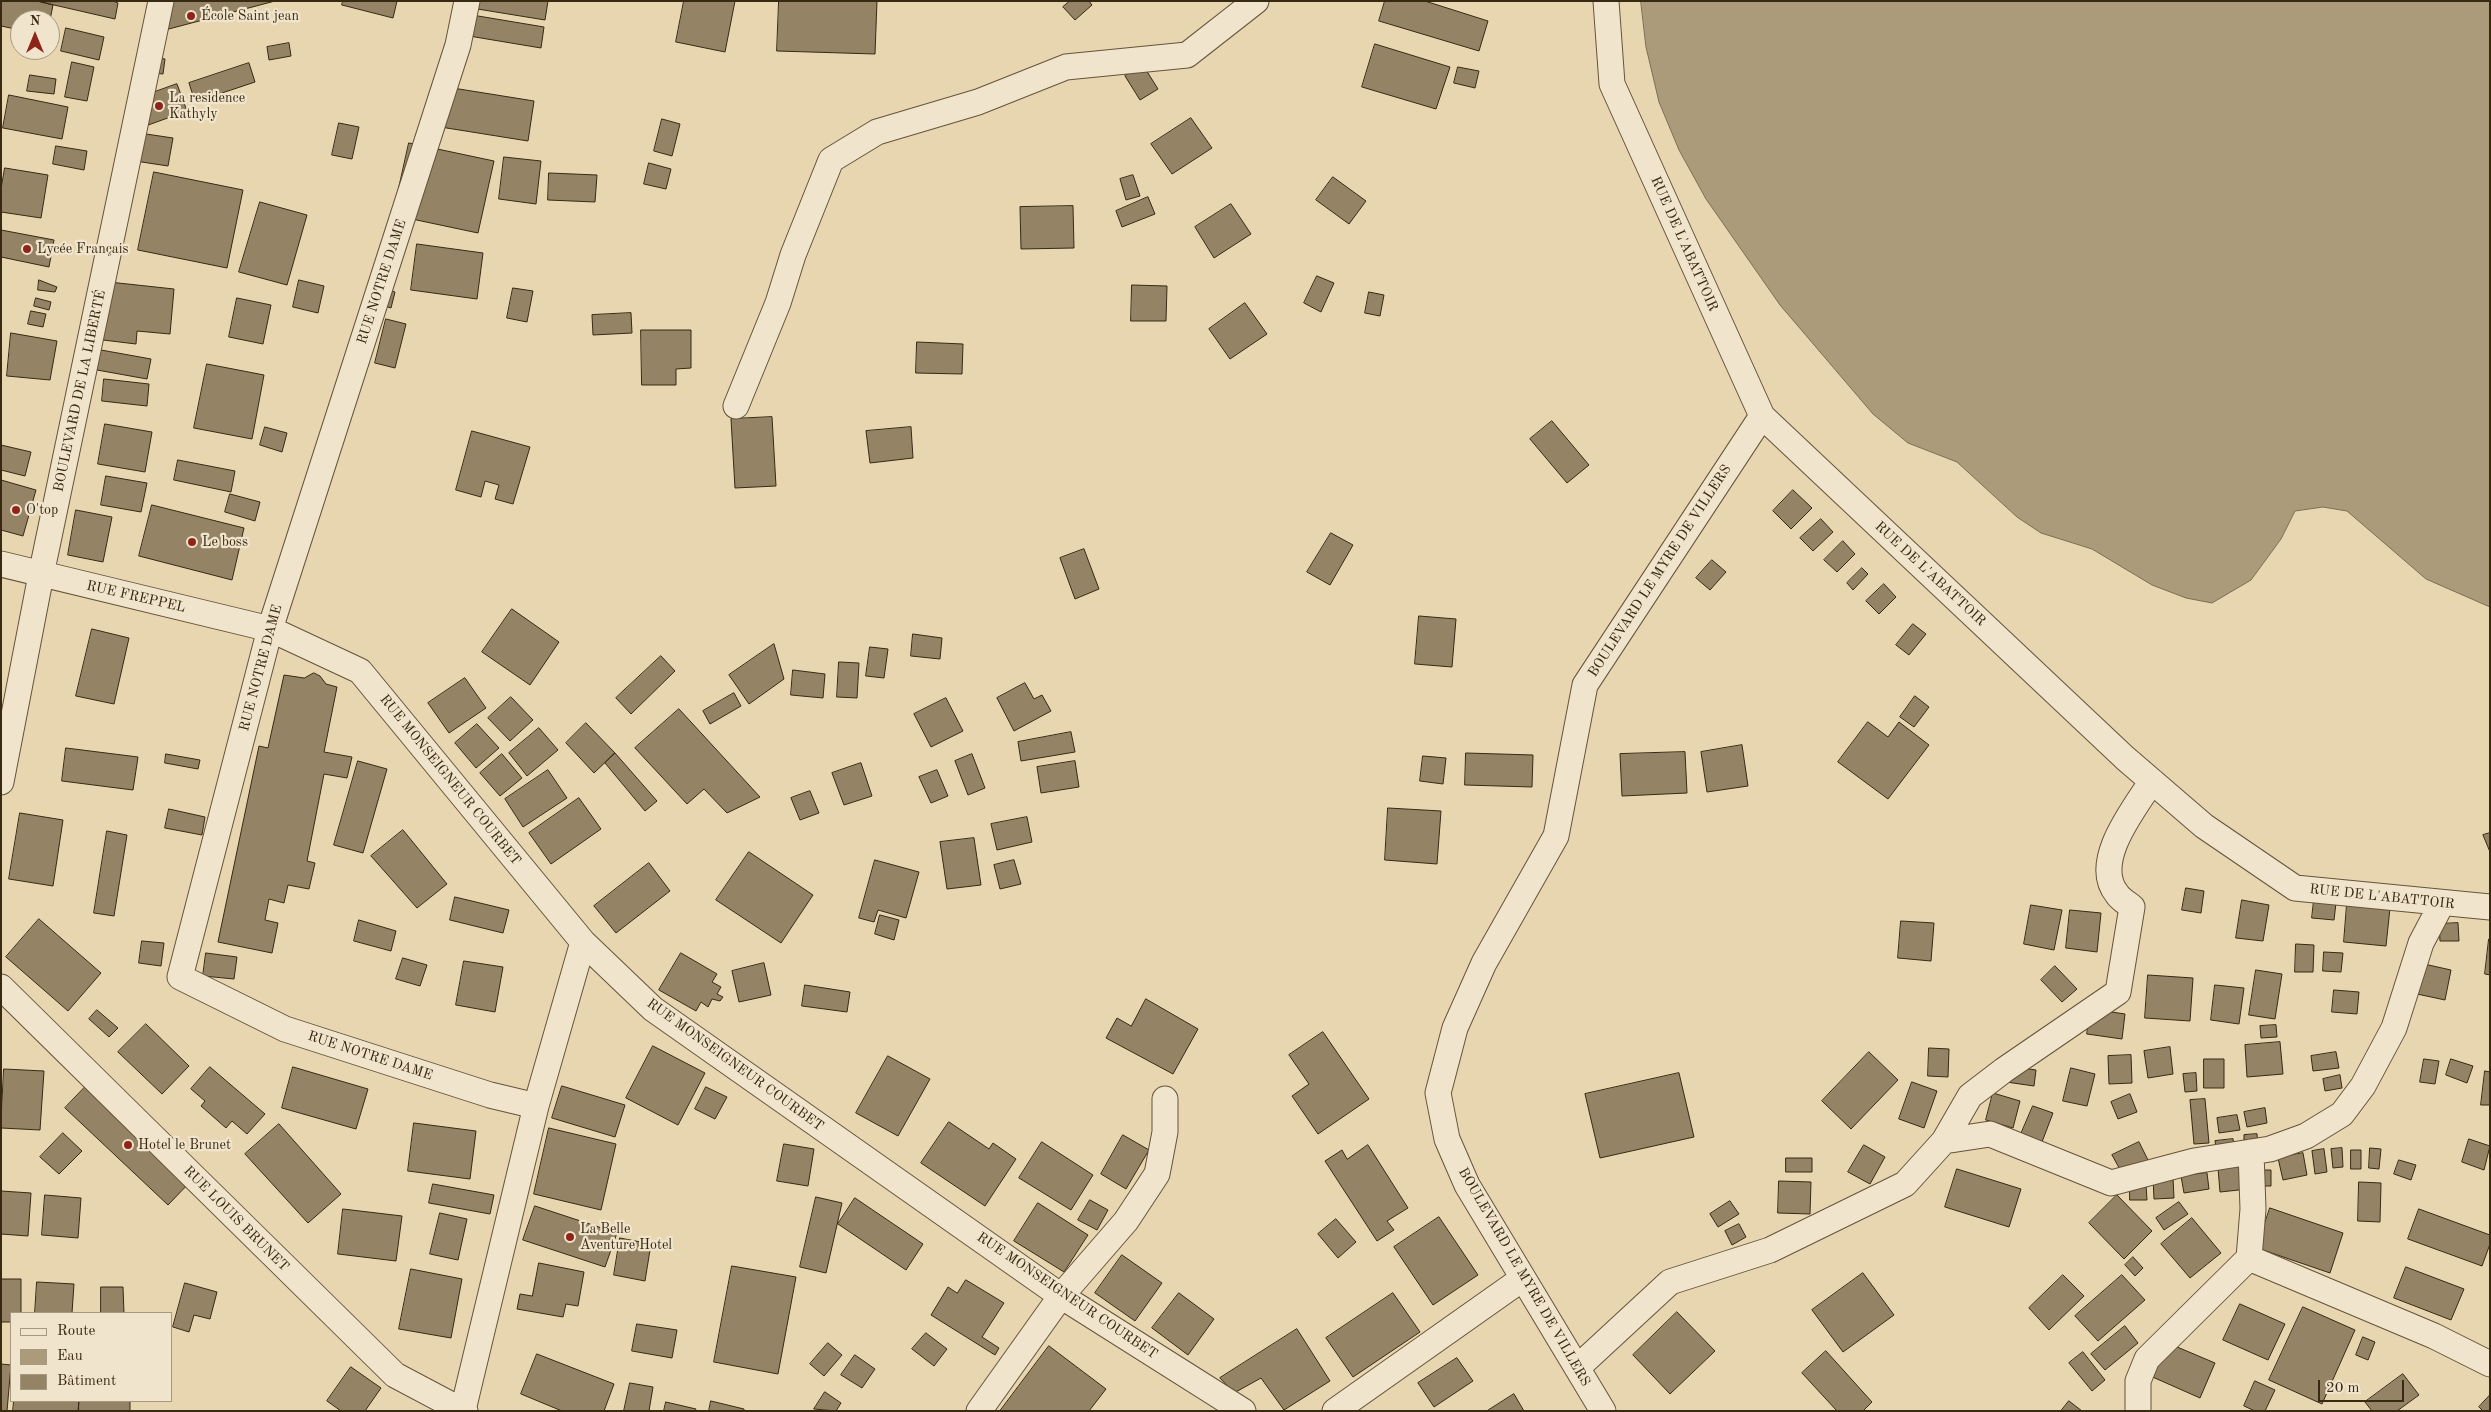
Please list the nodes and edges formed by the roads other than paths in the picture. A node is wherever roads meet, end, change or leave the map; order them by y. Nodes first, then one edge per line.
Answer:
1 (161, 1) edge
2 (467, 1) edge
3 (1256, 1) edge
4 (1606, 1) edge
5 (736, 406) dead end
6 (1762, 416) junction
7 (1, 564) edge
8 (41, 575) junction
9 (270, 629) junction
10 (2152, 781) junction
11 (1, 782) edge
12 (2442, 903) junction
13 (2490, 907) edge
14 (583, 942) junction
15 (1, 987) edge
16 (1166, 1099) dead end
17 (536, 1106) junction
18 (1944, 1141) junction
19 (2250, 1152) junction
20 (2249, 1258) junction
21 (1522, 1279) junction
22 (1061, 1296) junction
23 (2490, 1364) edge
24 (1577, 1368) junction
25 (464, 1411) edge
26 (979, 1411) edge
27 (1243, 1411) edge
28 (1335, 1411) edge
29 (1603, 1411) edge
30 (2138, 1411) edge

1 - 8 street, BOULEVARD DE LA LIBERTÉ
2 - 9 street, RUE NOTRE DAME
3 - 5 street
4 - 6 street, RUE DE L'ABATTOIR
6 - 10 street, RUE DE L'ABATTOIR
6 - 21 street, BOULEVARD LE MYRE DE VILLERS
7 - 8 street, RUE FREPPEL
8 - 9 street, RUE FREPPEL
8 - 11 street, BOULEVARD DE LA LIBERTÉ
9 - 14 street, RUE MONSEIGNEUR COURBET
9 - 17 street, RUE NOTRE DAME
10 - 12 street, RUE DE L'ABATTOIR
10 - 18 street
12 - 13 street, RUE DE L'ABATTOIR
12 - 19 street
14 - 17 street
14 - 22 street, RUE MONSEIGNEUR COURBET
15 - 25 street, RUE LOUIS BRUNET
16 - 22 street
17 - 25 street
18 - 19 street
18 - 24 street
19 - 20 street
20 - 23 street
20 - 30 street
21 - 24 street, BOULEVARD LE MYRE DE VILLERS
21 - 28 street
22 - 26 street
22 - 27 street, RUE MONSEIGNEUR COURBET
24 - 29 street, BOULEVARD LE MYRE DE VILLERS

